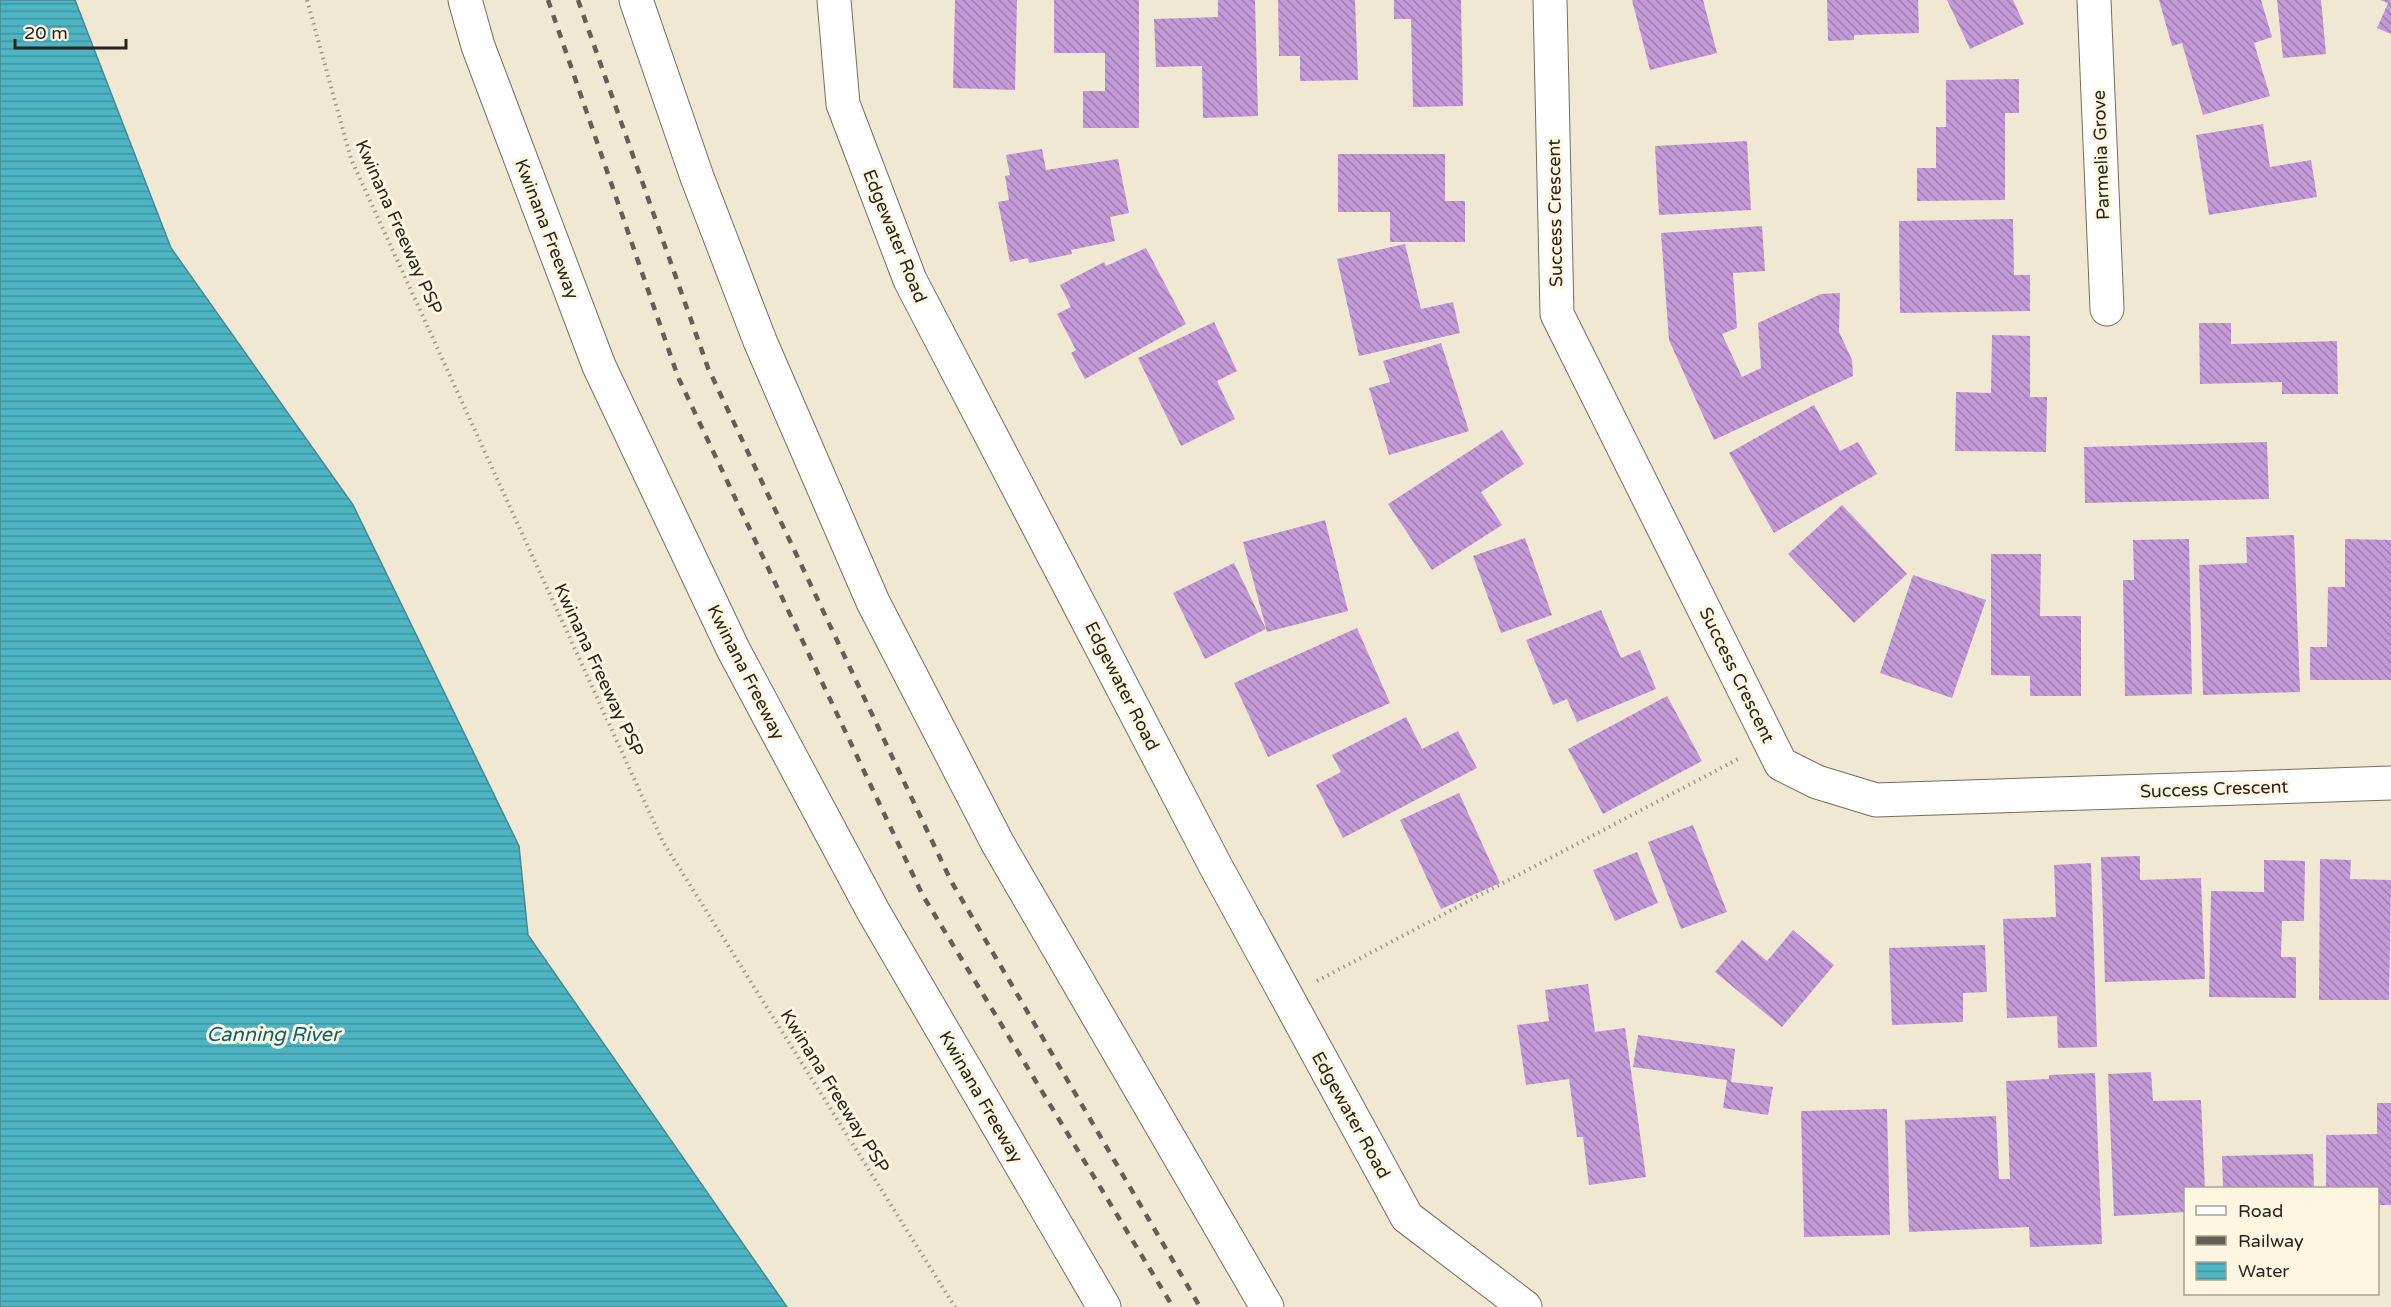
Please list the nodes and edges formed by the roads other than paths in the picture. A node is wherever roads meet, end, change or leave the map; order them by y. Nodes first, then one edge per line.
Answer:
1 (465, 0) edge
2 (636, 0) edge
3 (834, 0) edge
4 (1550, 0) edge
5 (2094, 0) edge
6 (2107, 309) dead end
7 (2391, 783) edge
8 (1104, 1307) edge
9 (1268, 1307) edge
10 (1524, 1307) edge

1 - 8 main road, Kwinana Freeway
2 - 9 main road
3 - 10 main road, Edgewater Road
4 - 7 main road, Success Crescent
5 - 6 main road, Parmelia Grove

